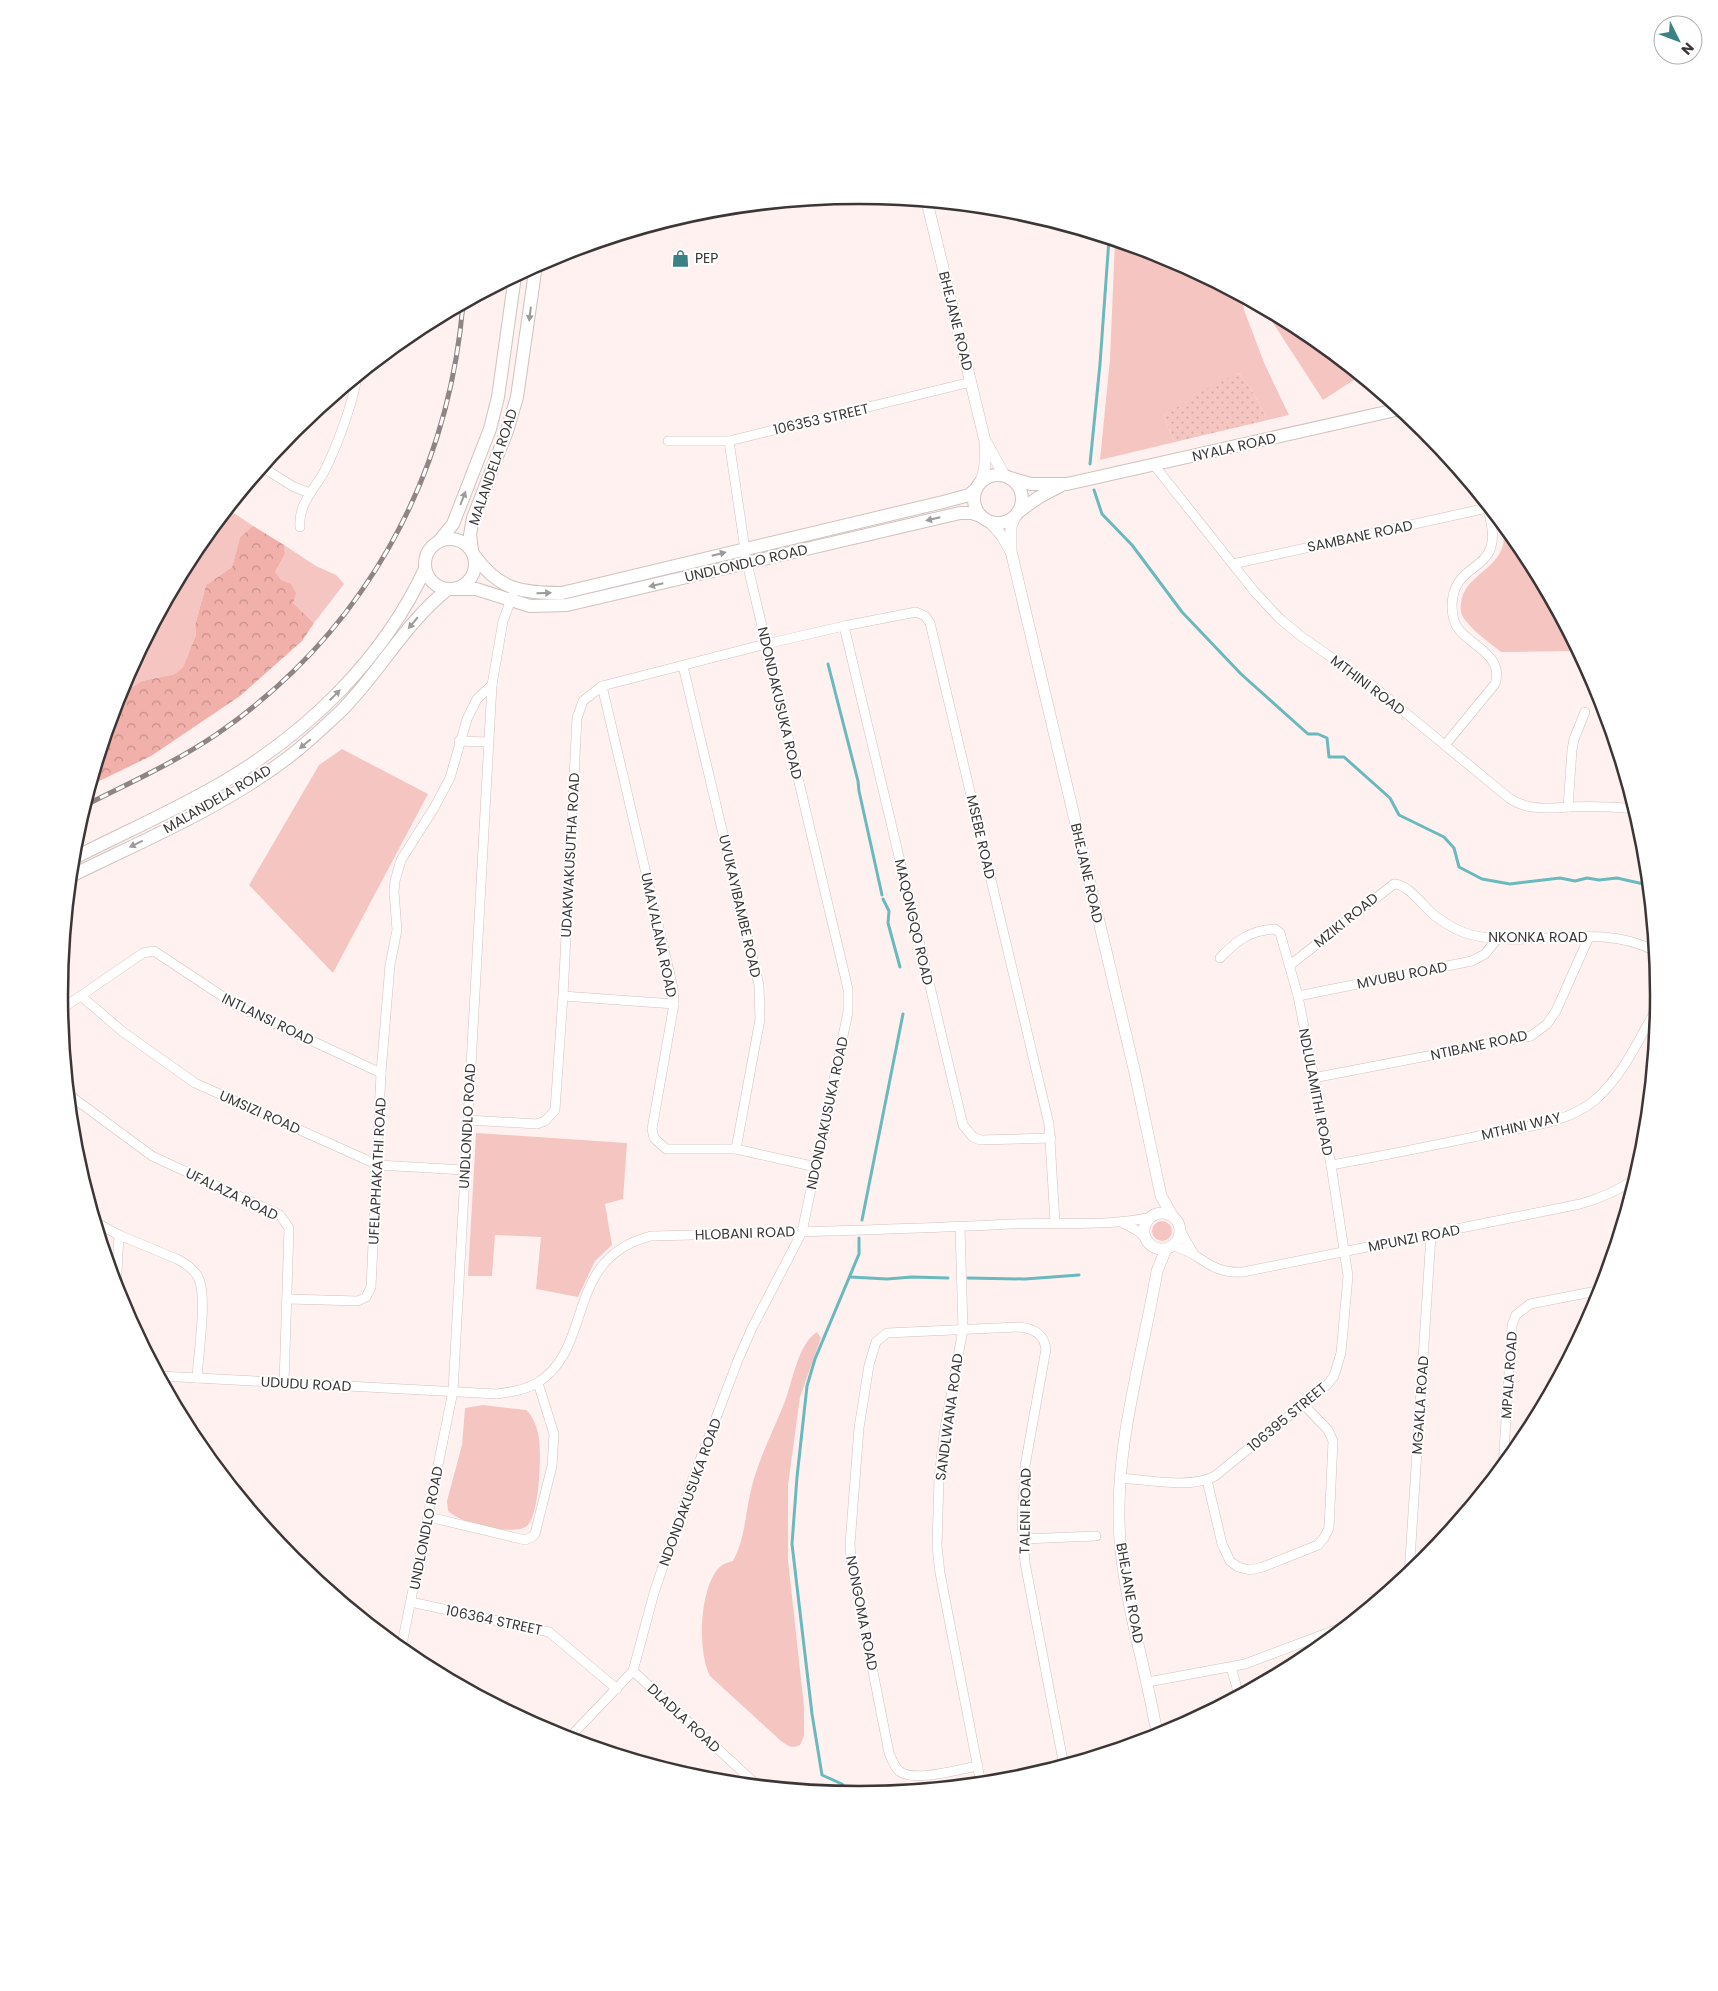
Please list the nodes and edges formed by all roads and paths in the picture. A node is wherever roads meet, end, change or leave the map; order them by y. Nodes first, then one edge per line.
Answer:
1 (928, 208) edge
2 (535, 274) edge
3 (514, 284) edge
4 (971, 382) junction
5 (355, 386) edge
6 (1392, 411) edge
7 (668, 441) dead end
8 (729, 441) junction
9 (985, 441) junction
10 (1154, 465) junction
11 (267, 470) edge
12 (1006, 477) junction
13 (1067, 484) junction
14 (977, 487) junction
15 (310, 493) junction
16 (1481, 507) edge
17 (1016, 514) junction
18 (1490, 518) edge
19 (985, 519) junction
20 (300, 527) dead end
21 (440, 540) junction
22 (745, 548) junction
23 (1011, 552) junction
24 (473, 553) junction
25 (747, 563) junction
26 (1233, 564) junction
27 (425, 569) junction
28 (451, 589) junction
29 (513, 595) junction
30 (844, 626) junction
31 (766, 644) junction
32 (683, 666) junction
33 (492, 685) junction
34 (602, 686) junction
35 (1585, 712) dead end
36 (459, 742) junction
37 (488, 742) junction
38 (1445, 745) junction
39 (1568, 807) junction
40 (1628, 809) edge
41 (81, 854) edge
42 (77, 872) edge
43 (1405, 887) joint
44 (1588, 937) junction
45 (1498, 938) junction
46 (1649, 948) edge
47 (1220, 958) dead end
48 (1290, 965) junction
49 (81, 996) junction
50 (563, 996) junction
51 (1298, 996) junction
52 (674, 1004) junction
53 (68, 1005) edge
54 (1650, 1020) edge
55 (381, 1074) junction
56 (1313, 1078) junction
57 (74, 1098) edge
58 (468, 1120) junction
59 (1051, 1138) junction
60 (736, 1149) junction
61 (378, 1165) junction
62 (1331, 1165) junction
63 (816, 1167) junction
64 (464, 1170) junction
65 (1627, 1186) edge
66 (1161, 1196) junction
67 (1154, 1216) junction
68 (1173, 1217) junction
69 (1055, 1222) junction
70 (1120, 1222) junction
71 (102, 1226) edge
72 (960, 1227) junction
73 (1180, 1230) junction
74 (802, 1232) junction
75 (119, 1235) junction
76 (1431, 1236) junction
77 (1150, 1243) junction
78 (1169, 1247) junction
79 (1344, 1252) junction
80 (1193, 1253) junction
81 (117, 1269) edge
82 (1158, 1271) junction
83 (1592, 1292) edge
84 (288, 1299) junction
85 (963, 1329) junction
86 (166, 1376) edge
87 (196, 1378) junction
88 (284, 1383) junction
89 (538, 1383) junction
90 (453, 1391) junction
91 (1304, 1405) junction
92 (1504, 1453) edge
93 (1121, 1478) junction
94 (1208, 1480) junction
95 (429, 1517) junction
96 (1096, 1536) dead end
97 (1023, 1539) junction
98 (1410, 1564) edge
99 (411, 1602) junction
100 (1328, 1632) edge
101 (402, 1641) edge
102 (1231, 1667) junction
103 (633, 1671) junction
104 (1148, 1682) junction
105 (617, 1689) junction
106 (1238, 1690) edge
107 (1157, 1729) edge
108 (573, 1733) edge
109 (1063, 1760) edge
110 (978, 1766) junction
111 (980, 1777) edge
112 (751, 1779) edge

1 - 4 street, BHEJANE ROAD
2 -> 24 main road, MALANDELA ROAD
21 -> 3 main road, MALANDELA ROAD
4 - 8 street, 106353 STREET
4 - 9 street, BHEJANE ROAD
5 - 15 street
6 - 10 main road, NYALA ROAD
7 - 8 street, 106353 STREET
8 - 22 street, NDONDAKUSUKA ROAD
9 - 12 street, BHEJANE ROAD
9 - 14 street, BHEJANE ROAD
10 - 13 main road, NYALA ROAD
10 - 26 street, MTHINI ROAD
11 - 15 street
12 - 13 main road, NYALA ROAD
12 - 14 main road
12 - 17 main road
13 - 17 main road, NYALA ROAD
14 - 19 main road
14 - 22 main road, UNDLONDLO ROAD
15 - 20 street
16 - 26 street, SAMBANE ROAD
17 - 19 main road
17 - 23 street, BHEJANE ROAD
18 - 38 street
19 - 23 street, BHEJANE ROAD
19 -> 25 main road, UNDLONDLO ROAD
21 - 24 main road
21 - 27 main road
22 - 25 street, NDONDAKUSUKA ROAD
29 -> 22 main road, UNDLONDLO ROAD
23 - 66 street, BHEJANE ROAD
24 - 28 main road
24 - 29 main road, UNDLONDLO ROAD
25 -> 29 main road, UNDLONDLO ROAD
25 - 31 street, NDONDAKUSUKA ROAD
26 - 38 street, MTHINI ROAD
27 - 28 main road
41 -> 27 main road, MALANDELA ROAD
28 - 29 main road, UNDLONDLO ROAD
28 -> 42 main road, MALANDELA ROAD
29 - 33 street, UNDLONDLO ROAD
30 - 31 street, MSEBE ROAD
30 - 59 street, MAQONGQO ROAD
30 - 59 street, MSEBE ROAD
31 - 32 street, UDAKWAKUSUTHA ROAD
31 - 63 street, NDONDAKUSUKA ROAD
32 - 34 street, UDAKWAKUSUTHA ROAD
32 - 60 street, UVUKAYIBAMBE ROAD
33 - 36 street, UFELAPHAKATHI ROAD
33 - 37 street, UNDLONDLO ROAD
34 - 50 street, UDAKWAKUSUTHA ROAD
34 - 52 street, UMAVALANA ROAD
35 - 39 street
36 - 37 street
36 - 55 street, UFELAPHAKATHI ROAD
37 - 58 street, UNDLONDLO ROAD
38 - 39 street, MTHINI ROAD
39 - 40 street, MTHINI ROAD
43 - 45 street, NKONKA ROAD
43 - 48 street, MZIKI ROAD
44 - 45 street, NKONKA ROAD
44 - 46 street, NKONKA ROAD
44 - 56 street, NTIBANE ROAD
45 - 51 street, MVUBU ROAD
47 - 48 street, NDLULAMITHI ROAD
48 - 51 street, NDLULAMITHI ROAD
49 - 53 street, INTLANSI ROAD
49 - 55 street, INTLANSI ROAD
49 - 61 street, UMSIZI ROAD
50 - 52 street
50 - 58 street, UDAKWAKUSUTHA ROAD
51 - 56 street, NDLULAMITHI ROAD
52 - 60 street, UMAVALANA ROAD
54 - 62 street, MTHINI WAY
55 - 61 street, UFELAPHAKATHI ROAD
56 - 62 street, NDLULAMITHI ROAD
57 - 84 street, UFALAZA ROAD
58 - 64 street, UNDLONDLO ROAD
59 - 69 street, MSEBE ROAD
60 - 63 street, UMAVALANA ROAD
61 - 64 street, UMSIZI ROAD
61 - 84 street, UFELAPHAKATHI ROAD
62 - 79 street, NDLULAMITHI ROAD
63 - 74 street, NDONDAKUSUKA ROAD
64 - 90 street, UNDLONDLO ROAD
65 - 76 street, MPUNZI ROAD
66 - 67 street, BHEJANE ROAD
66 - 68 street, BHEJANE ROAD
67 - 68 street
67 - 70 street, HLOBANI ROAD
67 - 77 street
68 - 73 street
69 - 70 street, HLOBANI ROAD
69 - 72 street, HLOBANI ROAD
70 - 77 street
71 - 75 street
72 - 74 street, HLOBANI ROAD
72 - 85 street, SANDLWANA ROAD
73 - 78 street
73 - 80 street, MPUNZI ROAD
74 - 89 street, HLOBANI ROAD
74 - 103 street, NDONDAKUSUKA ROAD
75 - 81 street
75 - 87 street
76 - 79 street, MPUNZI ROAD
76 - 98 street, MGAKLA ROAD
77 - 78 street
77 - 82 street, BHEJANE ROAD
78 - 80 street, MPUNZI ROAD
78 - 82 street, BHEJANE ROAD
79 - 80 street, MPUNZI ROAD
79 - 91 street, 106395 STREET
82 - 93 street, BHEJANE ROAD
83 - 92 street, MPALA ROAD
84 - 88 street, UFALAZA ROAD
85 - 97 street, TALENI ROAD
85 - 110 street, SANDLWANA ROAD
85 - 110 street, NONGOMA ROAD
86 - 87 street, UDUDU ROAD
87 - 88 street, UDUDU ROAD
88 - 90 street, UDUDU ROAD
89 - 90 street, HLOBANI ROAD
89 - 95 street
90 - 95 street, UNDLONDLO ROAD
91 - 94 street, 106395 STREET
91 - 94 street
93 - 94 street, 106395 STREET
93 - 104 street, BHEJANE ROAD
95 - 99 street, UNDLONDLO ROAD
96 - 97 street
97 - 109 street, TALENI ROAD
99 - 101 street, UNDLONDLO ROAD
99 - 105 street, 106364 STREET
100 - 102 street
102 - 104 street
102 - 106 street
103 - 105 street, NDONDAKUSUKA ROAD
103 - 112 street, DLADLA ROAD
104 - 107 street, BHEJANE ROAD
105 - 108 street, NDONDAKUSUKA ROAD
110 - 111 street, SANDLWANA ROAD

